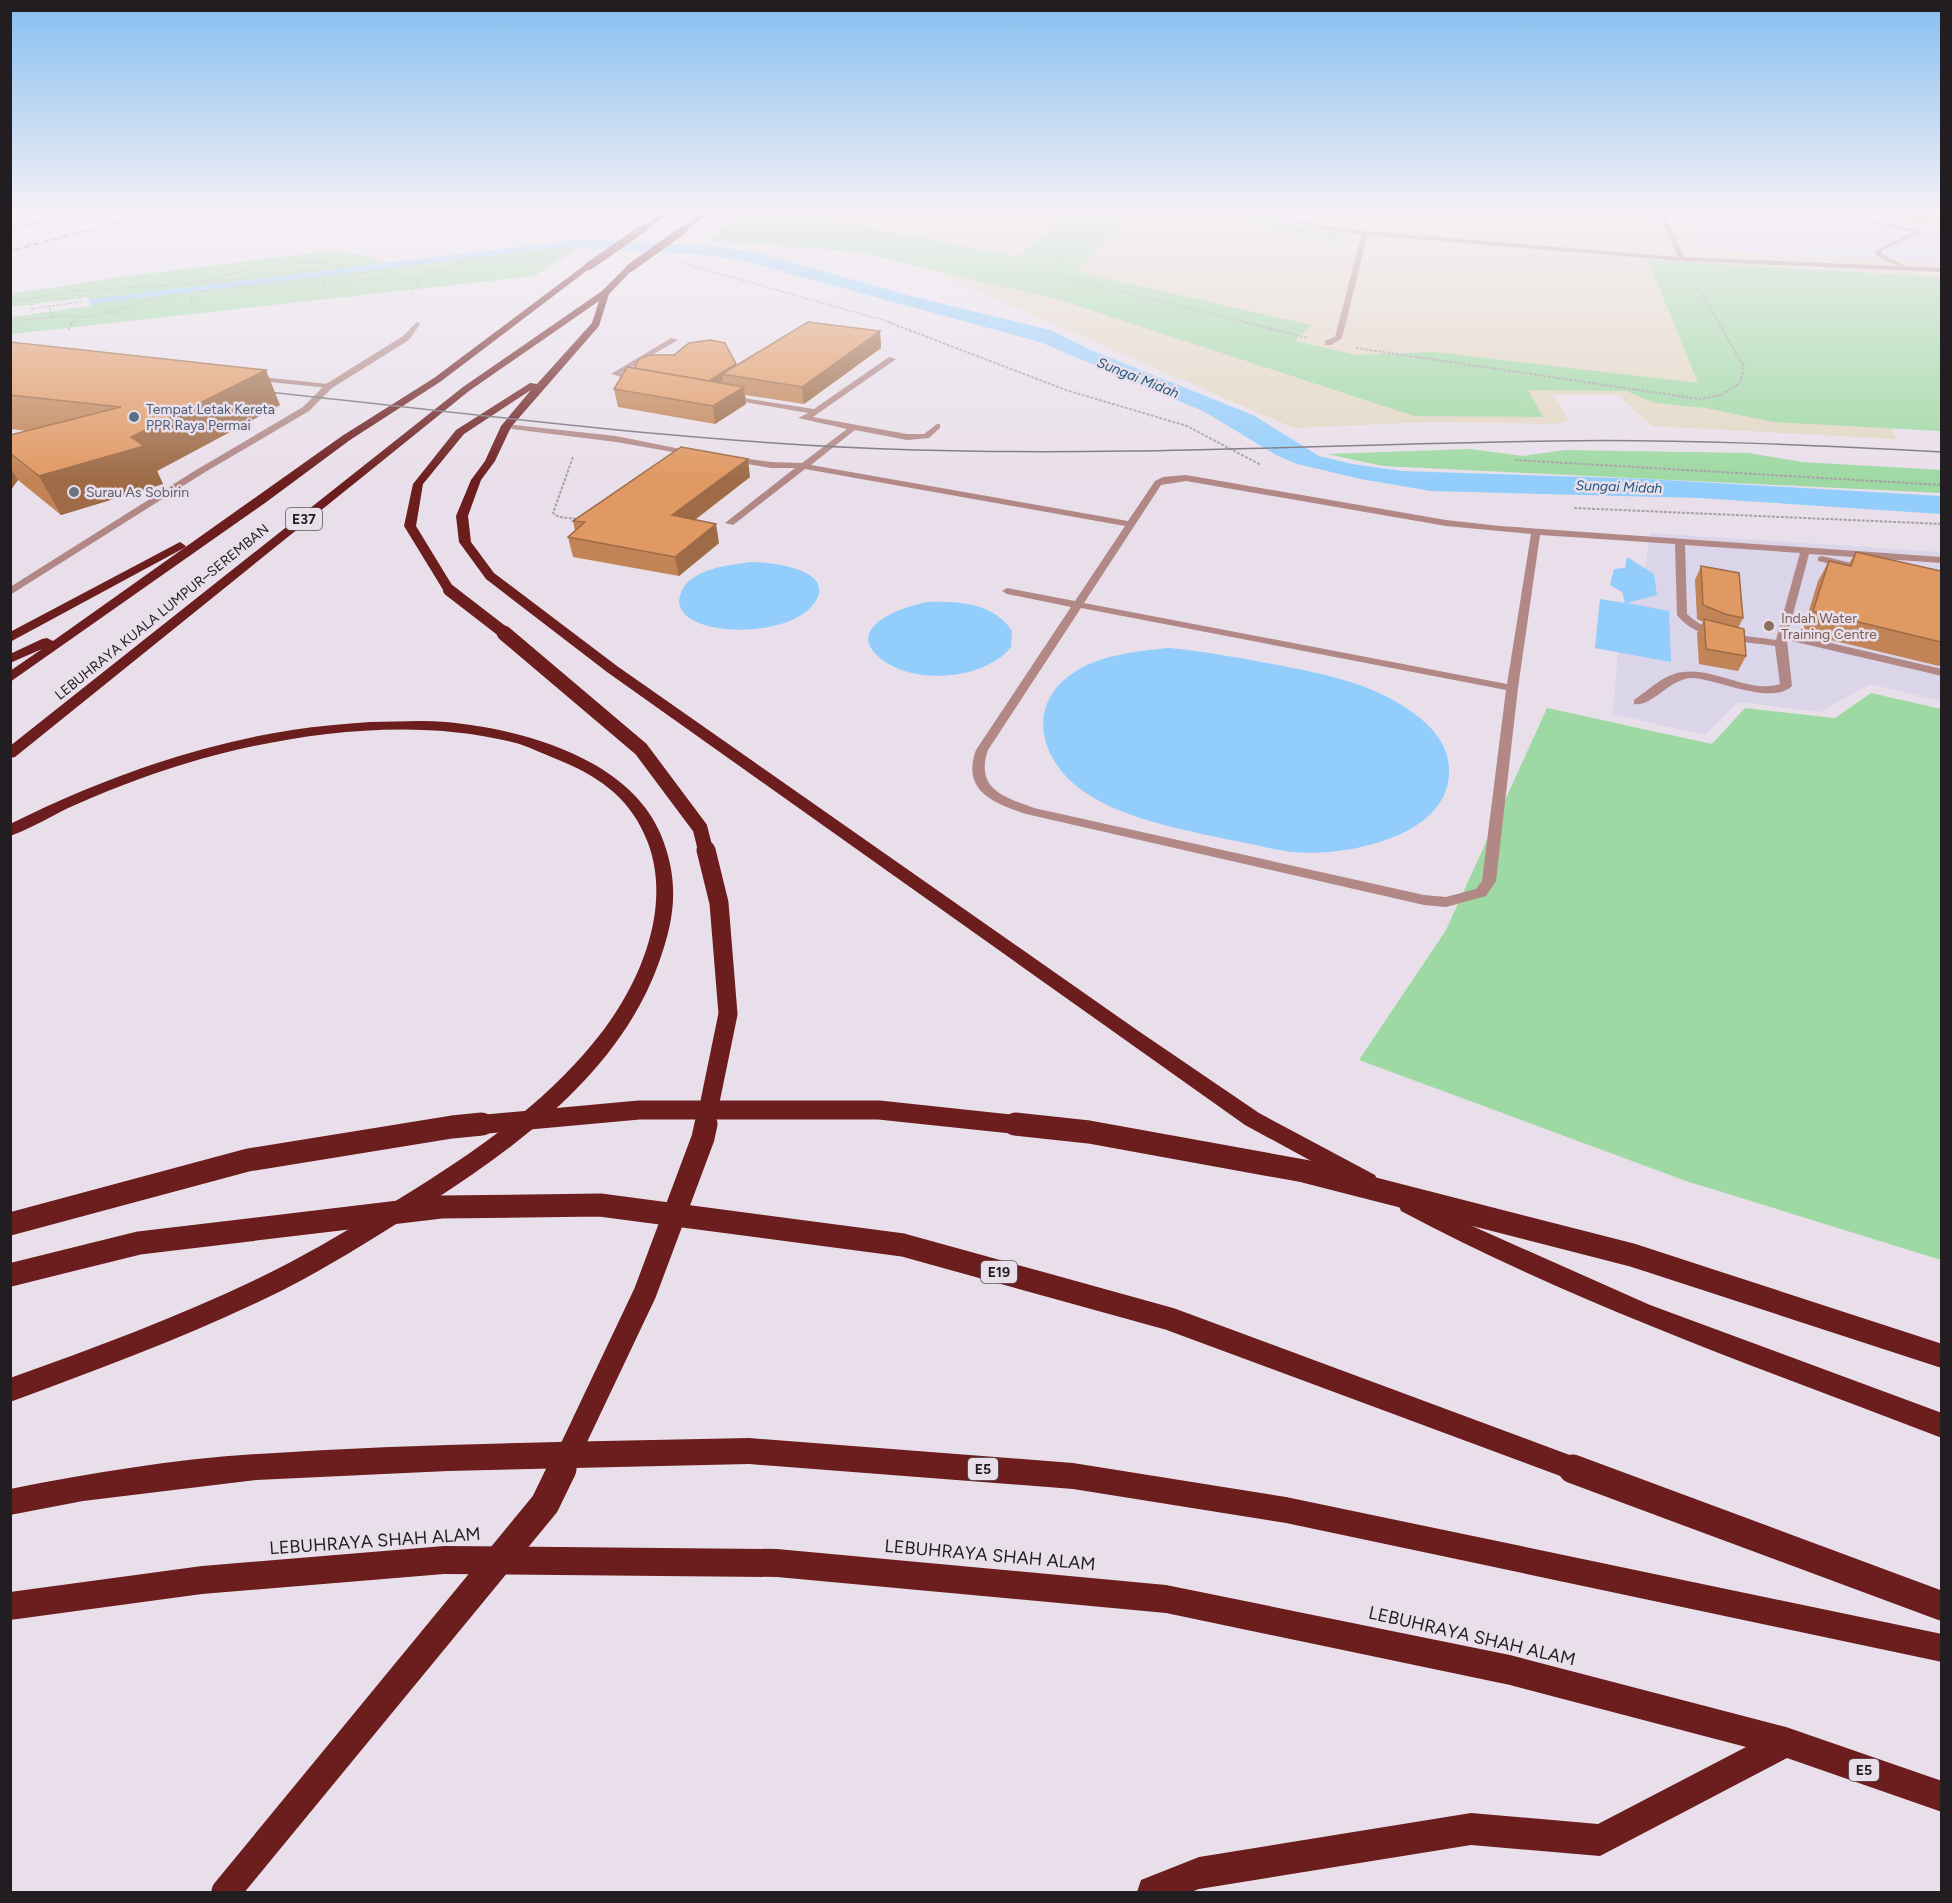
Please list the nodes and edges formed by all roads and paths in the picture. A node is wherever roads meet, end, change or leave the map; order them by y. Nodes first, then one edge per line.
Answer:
1 (32, 302) edge
2 (81, 302) edge
3 (143, 302) edge
4 (192, 302) edge
5 (541, 302) edge
6 (592, 302) edge
7 (602, 302) edge
8 (818, 302) edge
9 (1162, 302) edge
10 (1347, 302) edge
11 (1707, 302) edge
12 (50, 306) junction
13 (191, 307) dead end
14 (105, 312) junction
15 (126, 315) dead end
16 (51, 317) junction
17 (77, 317) junction
18 (10, 321) edge
19 (417, 324) dead end
20 (68, 330) dead end
21 (674, 340) dead end
22 (1328, 343) junction
23 (892, 359) dead end
24 (548, 376) junction
25 (247, 377) edge
26 (646, 382) edge
27 (329, 386) junction
28 (722, 396) edge
29 (762, 403) junction
30 (815, 412) junction
31 (806, 419) junction
32 (506, 426) junction
33 (938, 426) dead end
34 (854, 427) junction
35 (616, 439) junction
36 (705, 454) edge
37 (716, 456) edge
38 (1515, 460) dead end
39 (803, 465) junction
40 (1262, 466) dead end
41 (1941, 485) edge
42 (261, 501) junction
43 (1572, 508) dead end
44 (583, 519) edge
45 (730, 523) dead end
46 (1131, 524) junction
47 (1941, 525) edge
48 (1536, 532) junction
49 (1680, 542) junction
50 (1804, 553) junction
51 (1941, 560) edge
52 (1884, 573) edge
53 (1007, 591) dead end
54 (10, 592) edge
55 (1079, 605) junction
56 (84, 624) junction
57 (10, 638) edge
58 (1781, 639) junction
59 (10, 659) edge
60 (1941, 673) edge
61 (10, 678) edge
62 (1512, 688) junction
63 (1638, 702) dead end
64 (10, 754) edge
65 (10, 831) edge
66 (10, 1224) edge
67 (10, 1275) edge
68 (1941, 1356) edge
69 (10, 1389) edge
70 (1941, 1426) edge
71 (10, 1502) edge
72 (10, 1606) edge
73 (1941, 1606) edge
74 (1941, 1648) edge
75 (1786, 1742) junction
76 (1941, 1797) edge
77 (226, 1893) edge
78 (1153, 1893) edge

1 - 12 path
2 - 12 path
3 - 14 path
4 - 13 path
5 - 42 highway, LEBUHRAYA KUALA LUMPUR–SEREMBAN / E37, bridge
6 - 64 highway, LEBUHRAYA KUALA LUMPUR–SEREMBAN / E37
7 - 24 highway
8 - 40 path
9 - 22 path
10 - 22 street
11 - 22 path
12 - 16 path
14 - 15 path
14 - 17 path
16 - 17 path
16 - 18 path
17 - 20 path
19 - 27 street
21 - 26 street
23 - 30 street
24 - 32 highway
24 - 77 highway, bridge
25 - 27 street
27 - 54 street
28 - 29 street
29 - 30 street
29 - 31 street
30 - 31 street
31 - 34 street
32 - 35 street
32 - 70 highway
33 - 34 street
34 - 39 street
35 - 36 street
35 - 44 path
37 - 39 street
38 - 41 path
39 - 45 street
39 - 46 street
42 - 56 highway, LEBUHRAYA KUALA LUMPUR–SEREMBAN / E37
42 - 57 highway
43 - 47 path
46 - 48 street
46 - 55 street
48 - 49 street
48 - 62 street
49 - 50 street
49 - 58 street
50 - 51 street
50 - 52 street
50 - 58 street
53 - 55 street
55 - 62 street
55 - 62 street
56 - 59 highway
56 - 61 highway, LEBUHRAYA KUALA LUMPUR–SEREMBAN / E37
58 - 60 street
58 - 63 street
65 - 69 highway
66 - 68 highway, bridge
67 - 73 highway, E19, bridge
71 - 74 highway, E5
72 - 75 highway, LEBUHRAYA SHAH ALAM / E5
75 - 76 highway, LEBUHRAYA SHAH ALAM / E5
75 - 78 highway

